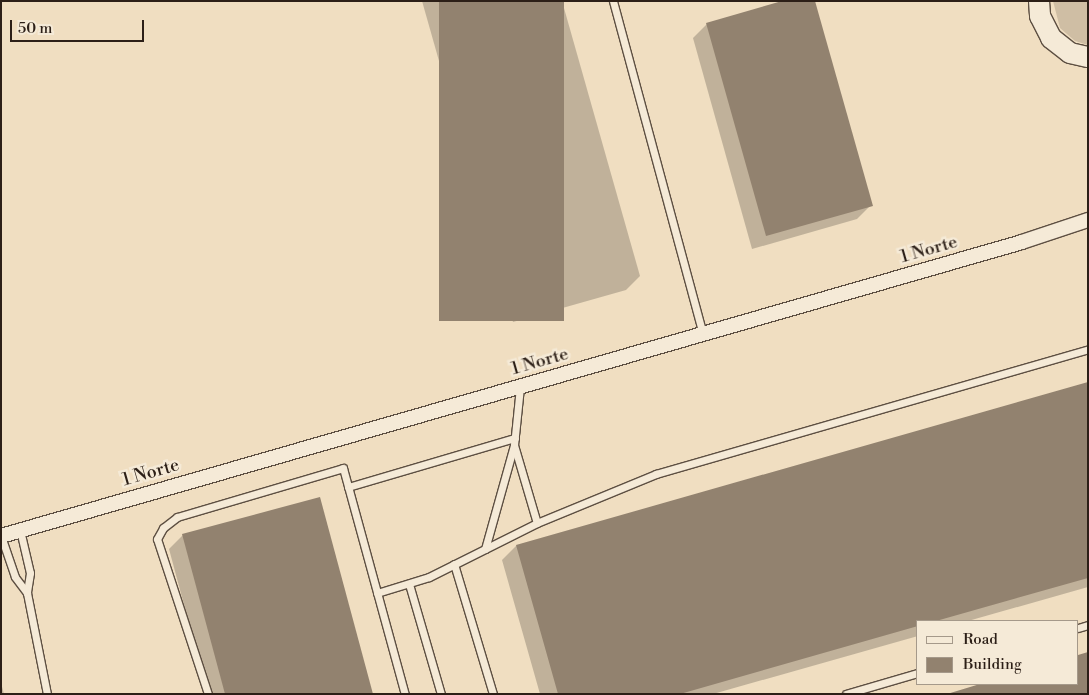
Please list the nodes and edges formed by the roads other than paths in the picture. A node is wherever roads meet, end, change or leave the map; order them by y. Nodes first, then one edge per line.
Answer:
1 (613, 1) edge
2 (1039, 1) edge
3 (1086, 59) edge
4 (1088, 220) edge
5 (703, 335) junction
6 (1088, 349) edge
7 (520, 387) junction
8 (515, 441) junction
9 (348, 487) junction
10 (537, 524) junction
11 (20, 530) junction
12 (1, 536) edge
13 (485, 549) junction
14 (454, 564) junction
15 (409, 584) junction
16 (27, 593) junction
17 (377, 593) junction
18 (916, 674) edge
19 (47, 694) edge
20 (208, 694) edge
21 (405, 694) edge
22 (441, 694) edge
23 (492, 694) edge
24 (846, 694) edge

1 - 5 lane
2 - 3 street
4 - 5 street, 1 Norte
5 - 7 street, 1 Norte
6 - 10 lane
7 - 8 lane
7 - 11 street, 1 Norte
8 - 9 lane
8 - 10 lane
8 - 13 lane
9 - 17 lane
9 - 20 lane
10 - 13 lane
11 - 12 street, 1 Norte
11 - 16 lane
12 - 16 lane
13 - 14 lane
14 - 15 lane
14 - 23 lane
15 - 17 lane
15 - 22 lane
16 - 19 lane
17 - 21 lane
18 - 24 lane

